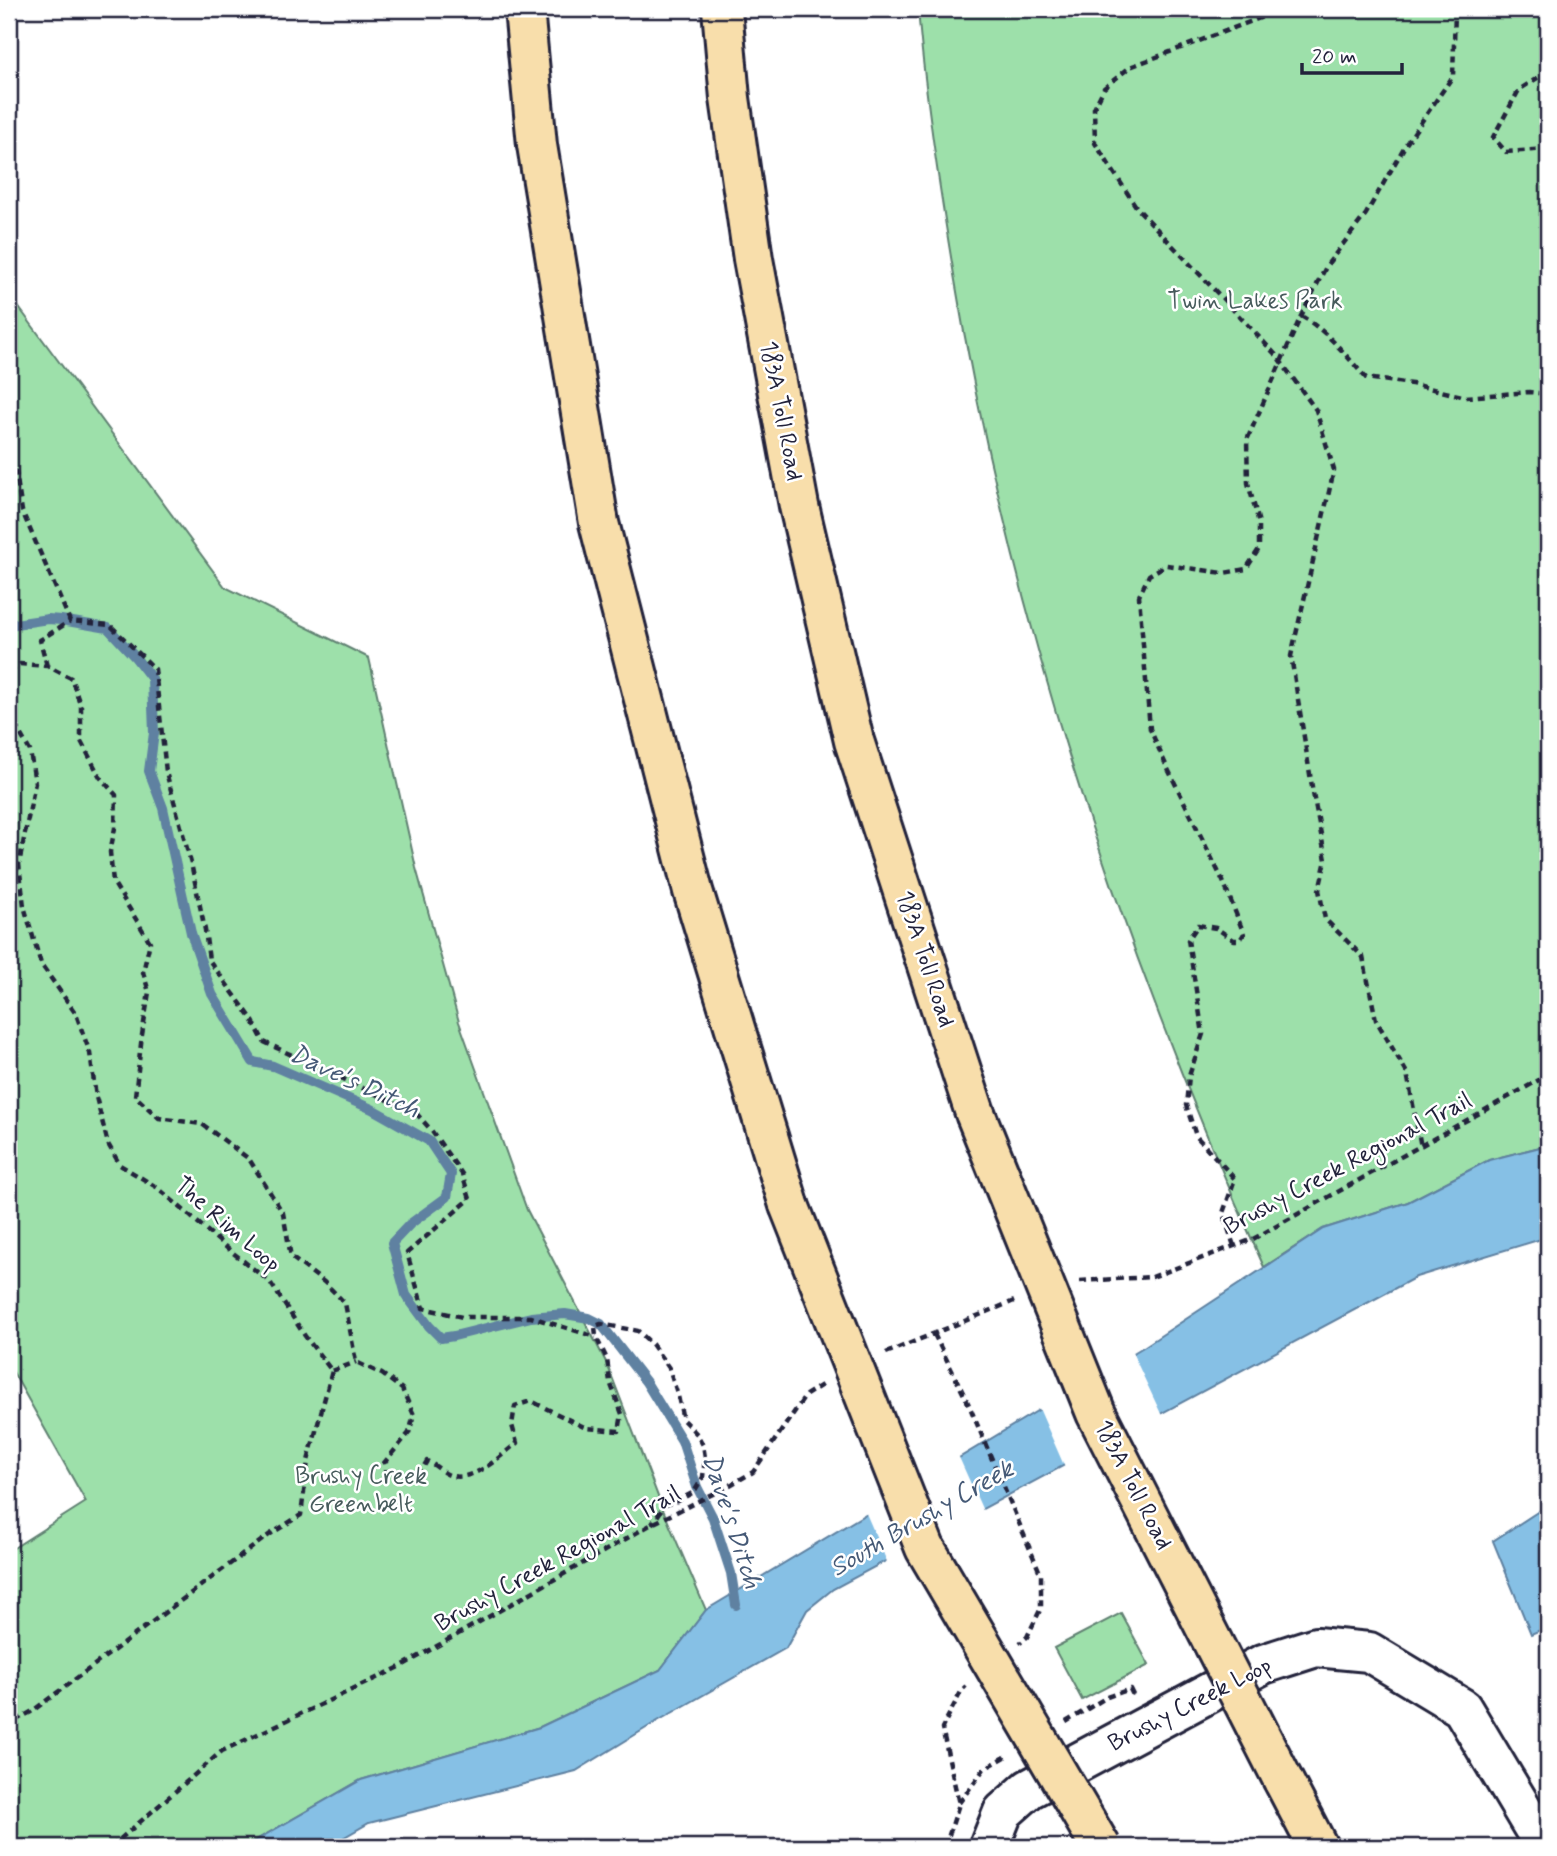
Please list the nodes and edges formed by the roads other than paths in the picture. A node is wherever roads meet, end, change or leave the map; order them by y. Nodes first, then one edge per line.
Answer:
1 (524, 9) edge
2 (722, 9) edge
3 (989, 1847) edge
4 (1101, 1847) edge
5 (1318, 1847) edge
6 (1545, 1847) edge

1 - 4 highway, bridge
2 - 5 highway, 183A Toll Road, bridge
3 - 6 main road, Brushy Creek Loop

